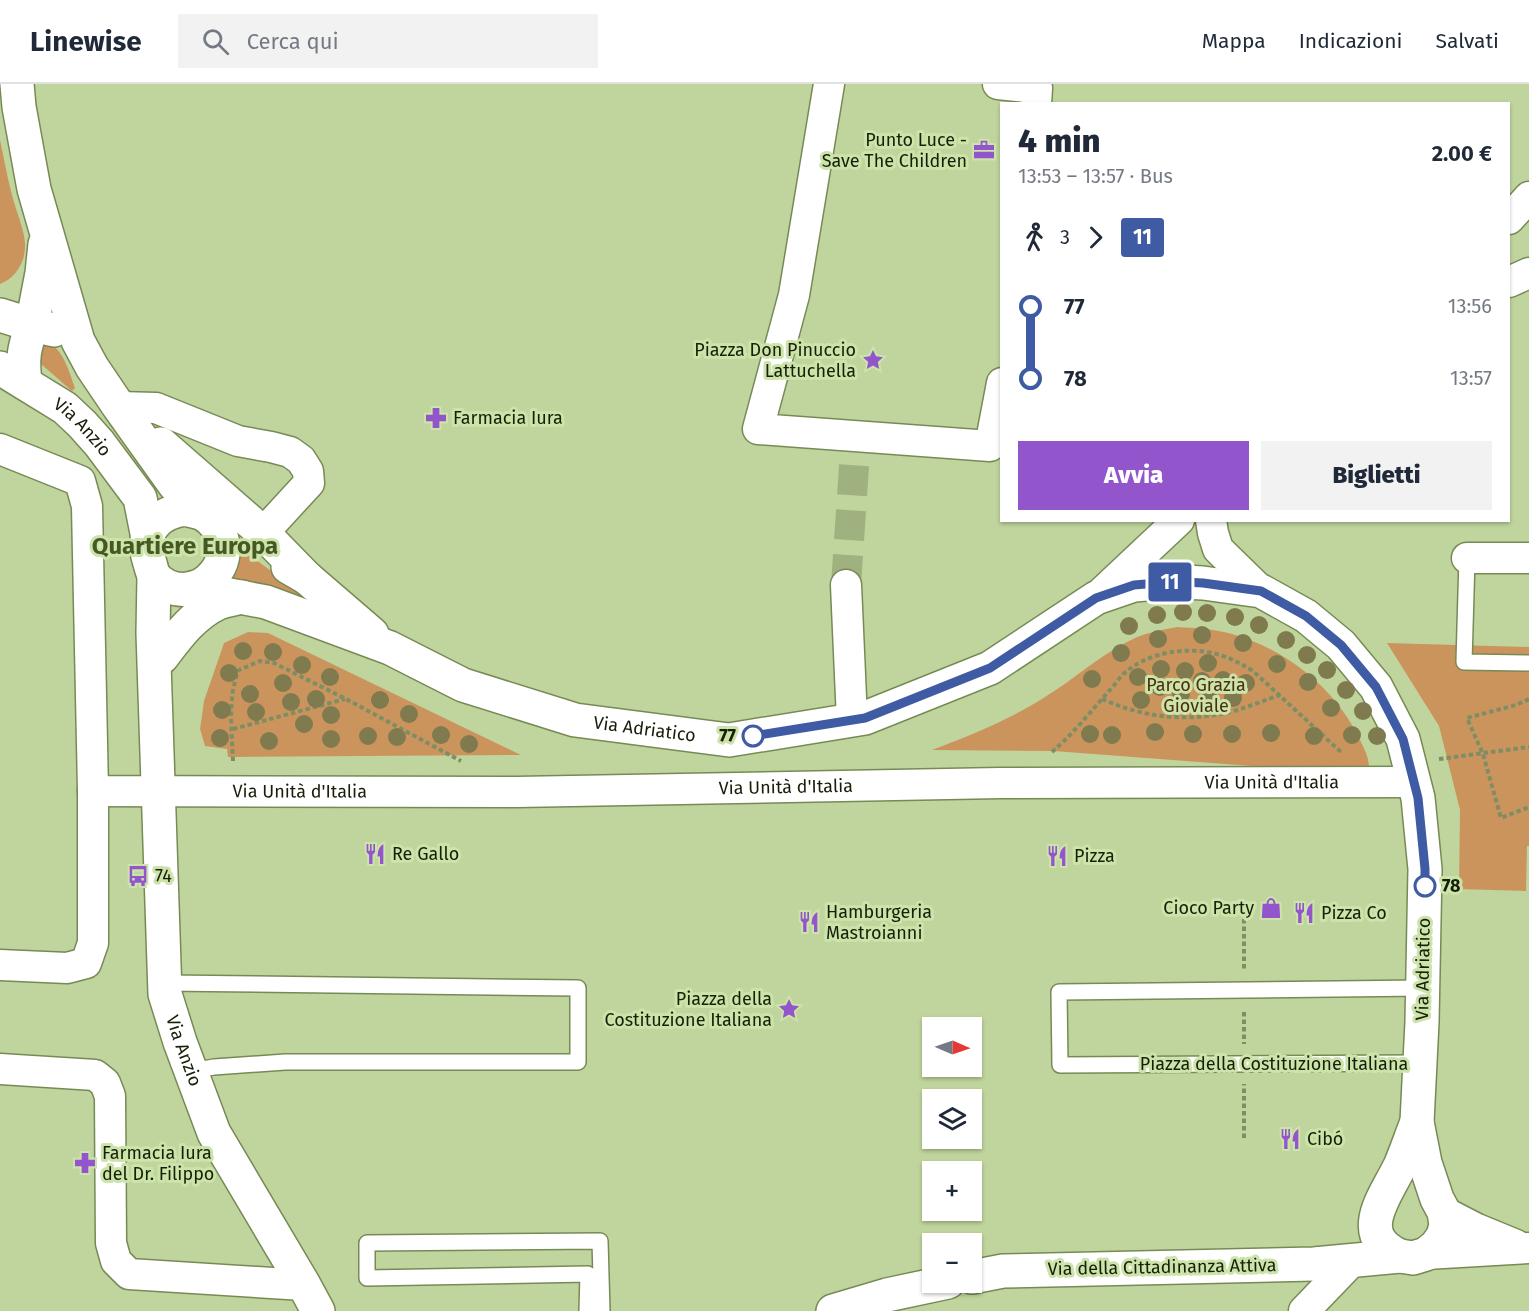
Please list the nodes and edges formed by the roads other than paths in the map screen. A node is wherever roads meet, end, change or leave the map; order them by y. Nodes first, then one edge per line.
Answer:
1 (17, 84) edge
2 (829, 84) edge
3 (998, 84) edge
4 (1036, 102) edge
5 (1529, 197) edge
6 (1510, 218) edge
7 (46, 233) junction
8 (42, 273) junction
9 (1529, 273) edge
10 (1510, 282) edge
11 (0, 308) edge
12 (0, 315) edge
13 (32, 325) junction
14 (78, 341) junction
15 (13, 375) edge
16 (1000, 394) edge
17 (119, 407) junction
18 (0, 449) edge
19 (203, 515) junction
20 (1177, 522) edge
21 (1211, 522) edge
22 (263, 533) junction
23 (148, 538) junction
24 (1467, 558) joint
25 (1529, 558) edge
26 (154, 576) junction
27 (307, 578) junction
28 (846, 585) tunnel mouth
29 (190, 589) junction
30 (1261, 591) junction
31 (244, 597) junction
32 (1096, 598) junction
33 (390, 648) junction
34 (162, 657) junction
35 (1529, 663) edge
36 (156, 705) junction
37 (852, 720) junction
38 (1428, 775) junction
39 (93, 791) junction
40 (158, 791) junction
41 (0, 965) edge
42 (164, 983) junction
43 (1423, 988) junction
44 (1421, 1063) junction
45 (0, 1069) edge
46 (191, 1071) junction
47 (1417, 1122) junction
48 (1440, 1206) junction
49 (1379, 1214) junction
50 (1527, 1248) edge
51 (1413, 1255) junction
52 (1352, 1261) junction
53 (982, 1275) edge
54 (922, 1288) edge
55 (311, 1298) edge
56 (587, 1311) edge
57 (603, 1311) edge
58 (833, 1311) edge
59 (1304, 1311) edge

1 - 7 street, Via Anzio
2 - 16 street
3 - 4 street
5 - 6 street
7 - 8 street, Via Anzio
7 - 14 street, Via Anzio
8 - 11 street
8 - 13 street, Via Anzio
9 - 10 street
12 - 13 street
13 - 14 street
13 - 15 street, Via Anzio
14 - 17 street, Via Anzio
15 - 23 street, Via Anzio
17 - 19 street, Via Anzio
17 - 22 street
17 - 22 street
18 - 39 street, Via Anzio
19 - 23 street
19 - 27 street, Via Adriatico
19 - 29 street
20 - 32 street, Via Adriatico
21 - 30 street, Via Adriatico
22 - 27 street
23 - 26 street
24 - 25 street
24 - 35 lane
26 - 29 street
26 - 36 street, Via Anzio
27 - 33 street, Via Adriatico
28 - 37 street
29 - 31 street, Via Adriatico
29 - 34 street, Via Anzio
30 - 32 street, Via Adriatico
30 - 38 street, Via Adriatico
31 - 33 street, Via Adriatico
31 - 34 street
32 - 37 street, Via Adriatico
33 - 37 street, Via Adriatico
34 - 36 street, Via Anzio
36 - 40 street, Via Anzio
38 - 40 street, Via Unità d'Italia
38 - 43 street, Via Adriatico
39 - 40 street
39 - 41 street, Via Anzio
40 - 42 street, Via Anzio
42 - 46 street, Via Anzio
42 - 46 lane
43 - 44 street, Via Adriatico
43 - 44 lane, Piazza della Costituzione Italiana
44 - 47 street, Via Adriatico
45 - 55 street, Via Anzio
46 - 55 street, Via Anzio
47 - 48 street, Via Adriatico
47 - 49 street, Via Adriatico
48 - 49 street, Via Adriatico
48 - 50 street
48 - 51 street, Via Adriatico
49 - 51 street
49 - 52 street, Via Adriatico
50 - 51 street
51 - 52 street
52 - 53 street, Via della Cittadinanza Attiva
52 - 59 street
54 - 58 street
56 - 57 lane

